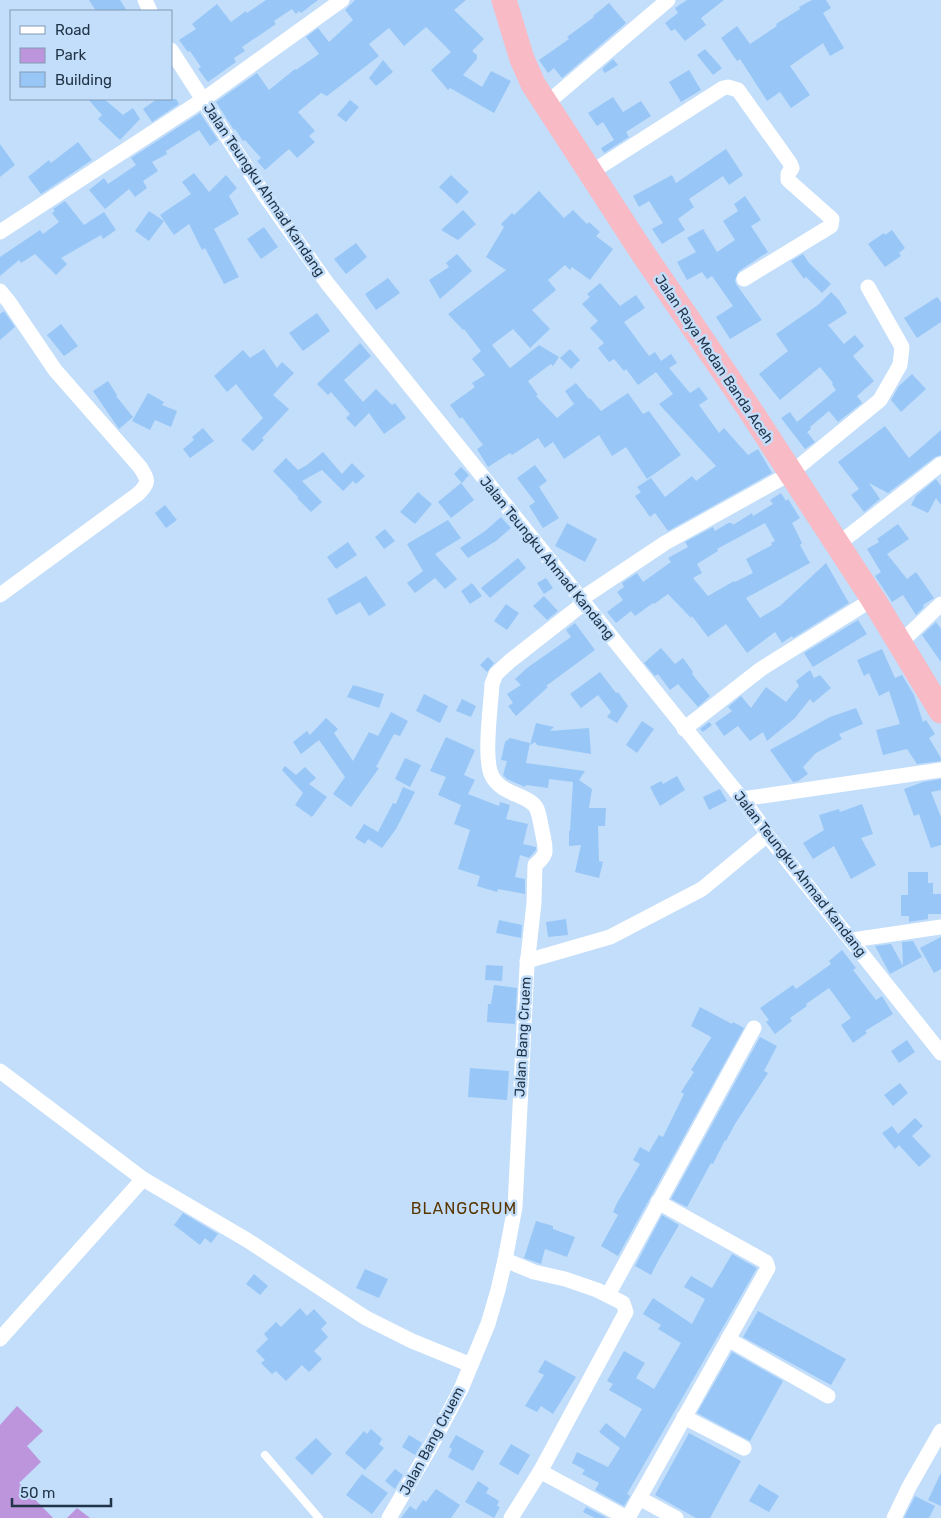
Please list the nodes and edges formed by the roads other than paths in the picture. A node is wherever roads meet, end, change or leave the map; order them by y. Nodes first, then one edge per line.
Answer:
1 (342, 0) edge
2 (504, 0) edge
3 (668, 0) edge
4 (172, 51) edge
5 (204, 99) junction
6 (546, 104) junction
7 (590, 173) junction
8 (0, 232) edge
9 (744, 279) dead end
10 (868, 287) dead end
11 (0, 291) edge
12 (941, 464) edge
13 (791, 473) junction
14 (837, 545) junction
15 (7, 590) edge
16 (873, 599) junction
17 (582, 601) junction
18 (941, 604) edge
19 (900, 643) junction
20 (941, 711) edge
21 (684, 728) junction
22 (941, 770) edge
23 (742, 800) junction
24 (766, 835) junction
25 (941, 927) edge
26 (852, 940) junction
27 (527, 960) junction
28 (754, 1028) dead end
29 (941, 1053) edge
30 (0, 1071) edge
31 (143, 1179) junction
32 (658, 1202) junction
33 (505, 1260) junction
34 (608, 1295) junction
35 (0, 1339) edge
36 (728, 1339) junction
37 (471, 1365) junction
38 (828, 1396) dead end
39 (684, 1417) junction
40 (941, 1432) edge
41 (744, 1448) dead end
42 (265, 1455) dead end
43 (541, 1470) junction
44 (639, 1498) junction
45 (320, 1518) edge
46 (388, 1518) edge
47 (511, 1518) edge
48 (628, 1518) edge
49 (676, 1518) edge
50 (894, 1518) edge

1 - 5 street
2 - 6 highway, Jalan Raya Medan Banda Aceh
3 - 6 street
4 - 5 street, Jalan Teungku Ahmad Kandang
5 - 8 street
5 - 17 street, Jalan Teungku Ahmad Kandang
6 - 7 highway, Jalan Raya Medan Banda Aceh
7 - 9 street
7 - 13 highway, Jalan Raya Medan Banda Aceh
10 - 13 street, Jalan Bang Cruem
11 - 15 street
12 - 14 street
13 - 14 highway, Jalan Raya Medan Banda Aceh
13 - 17 street, Jalan Bang Cruem
14 - 16 highway, Jalan Raya Medan Banda Aceh
16 - 19 highway, Jalan Raya Medan Banda Aceh
16 - 21 street
17 - 21 street, Jalan Teungku Ahmad Kandang
17 - 27 street, Jalan Bang Cruem
18 - 19 street
19 - 20 highway, Jalan Raya Medan Banda Aceh
21 - 23 street, Jalan Teungku Ahmad Kandang
22 - 23 street
23 - 24 street, Jalan Teungku Ahmad Kandang
24 - 26 street, Jalan Teungku Ahmad Kandang
24 - 27 street
25 - 26 street
26 - 29 street, Jalan Teungku Ahmad Kandang
27 - 33 street, Jalan Bang Cruem
28 - 32 street
30 - 31 street
31 - 35 street
31 - 37 street
32 - 34 street
32 - 36 street
33 - 34 street
33 - 37 street, Jalan Bang Cruem
34 - 43 street
36 - 38 street
36 - 39 street
37 - 46 street, Jalan Bang Cruem
39 - 41 street
39 - 44 street
40 - 50 street
42 - 45 lane
43 - 47 street
43 - 48 street
44 - 48 street
44 - 49 street

